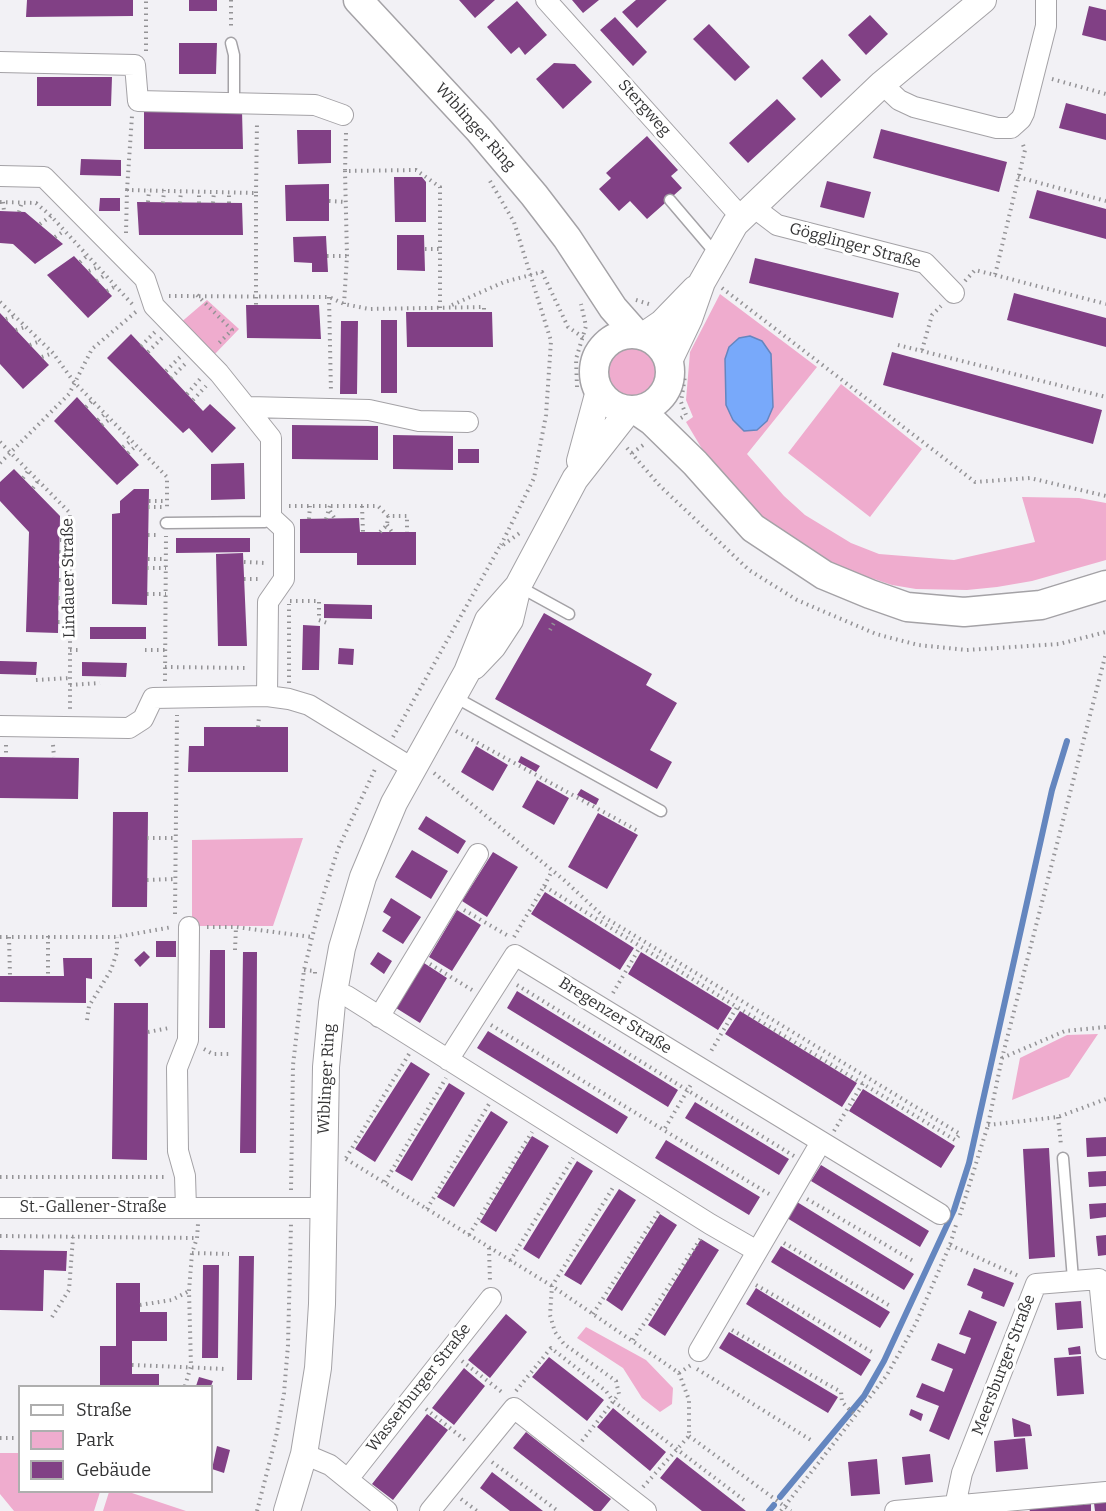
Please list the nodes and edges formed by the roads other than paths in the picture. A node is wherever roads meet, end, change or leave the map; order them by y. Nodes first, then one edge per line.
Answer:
1 (358, 0) edge
2 (546, 0) edge
3 (1046, 0) edge
4 (980, 1) edge
5 (231, 43) road end
6 (0, 62) edge
7 (882, 84) junction
8 (234, 102) junction
9 (343, 115) road end
10 (0, 176) edge
11 (670, 200) dead end
12 (747, 211) junction
13 (582, 263) junction
14 (707, 271) junction
15 (954, 292) road end
16 (639, 335) junction
17 (593, 344) junction
18 (669, 361) junction
19 (665, 391) junction
20 (589, 392) junction
21 (249, 407) junction
22 (633, 410) junction
23 (468, 422) dead end
24 (695, 463) junction
25 (575, 479) junction
26 (271, 511) junction
27 (166, 523) road end
28 (1106, 585) edge
29 (518, 586) junction
30 (569, 614) dead end
31 (267, 696) junction
32 (459, 699) junction
33 (0, 726) edge
34 (415, 764) junction
35 (661, 811) dead end
36 (478, 854) dead end
37 (182, 927) road end
38 (333, 991) junction
39 (379, 1017) junction
40 (451, 1062) junction
41 (824, 1143) junction
42 (1063, 1158) road end
43 (0, 1208) edge
44 (192, 1208) junction
45 (323, 1208) junction
46 (939, 1214) dead end
47 (757, 1251) junction
48 (1073, 1279) junction
49 (1102, 1279) edge
50 (491, 1298) road end
51 (1106, 1349) edge
52 (695, 1359) road end
53 (304, 1454) junction
54 (348, 1479) junction
55 (1106, 1492) edge
56 (638, 1506) edge
57 (954, 1508) edge
58 (287, 1511) edge
59 (387, 1511) edge
60 (430, 1511) edge
61 (895, 1511) edge

1 - 13 main road, Wiblinger Ring
2 - 12 street, Stergweg
3 - 7 street
4 - 7 street
5 - 8 lane
6 - 8 street
7 - 12 street
8 - 9 street
10 - 21 street
11 - 14 lane
12 - 14 street
12 - 15 street, Gögglinger Straße
13 - 16 main road, Wiblinger Ring
13 - 17 main road, Wiblinger Ring
14 - 16 street
14 - 18 street
16 - 17 main road
16 - 18 main road
17 - 20 main road
18 - 19 main road
19 - 22 main road
19 - 24 main road
20 - 22 main road
20 - 25 street, Wiblinger Ring
21 - 23 street
21 - 26 street
22 - 24 main road
22 - 25 street, Wiblinger Ring
24 - 28 main road
25 - 29 street, Wiblinger Ring
26 - 27 lane
26 - 31 street
29 - 30 lane
29 - 32 street, Wiblinger Ring
31 - 33 street
31 - 34 street
32 - 34 street, Wiblinger Ring
32 - 35 lane
34 - 38 street, Wiblinger Ring
36 - 39 street
37 - 44 street, St.-Gallener-Straße
38 - 39 street
38 - 45 street, Wiblinger Ring
39 - 40 street
40 - 41 street, Bregenzer Straße
40 - 47 street
41 - 46 street, Bregenzer Straße
41 - 47 street
42 - 48 lane
43 - 44 street, St.-Gallener-Straße
44 - 45 street, St.-Gallener-Straße
45 - 53 street, Wiblinger Ring
47 - 52 street
48 - 49 street, Meersburger Straße
48 - 57 street, Meersburger Straße
49 - 51 street, Meersburger Straße
50 - 54 street, Wasserburger Straße
53 - 54 street
53 - 58 street, Wiblinger Ring
54 - 59 street
55 - 57 street
56 - 60 street
57 - 61 street

